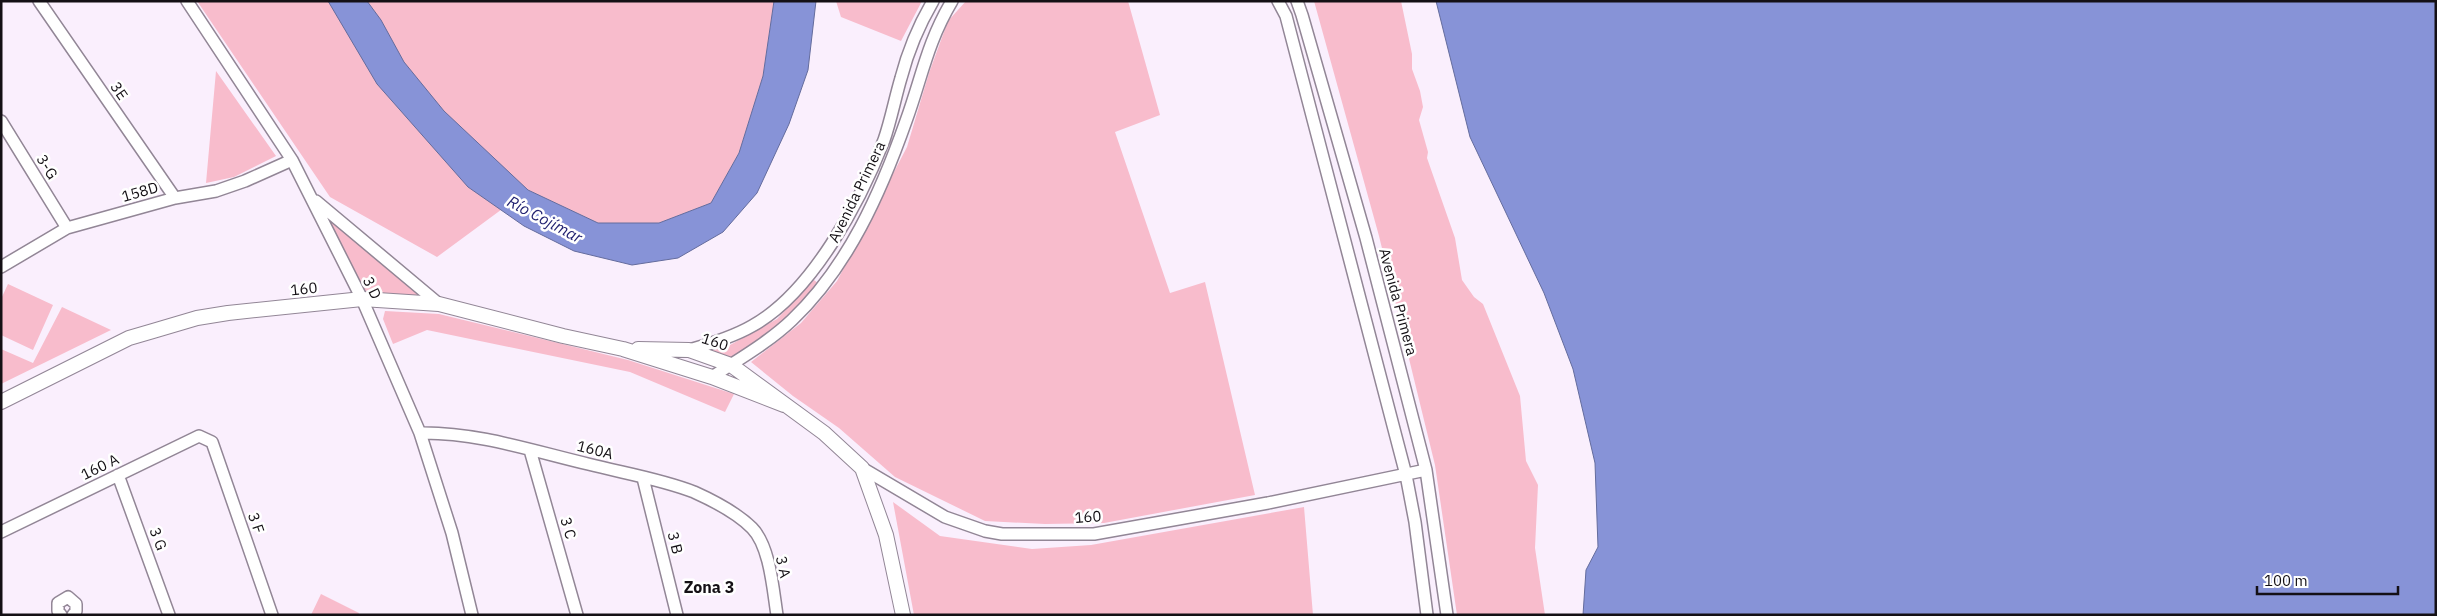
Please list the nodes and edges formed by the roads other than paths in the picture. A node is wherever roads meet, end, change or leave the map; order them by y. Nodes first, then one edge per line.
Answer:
1 (39, 1) edge
2 (187, 1) edge
3 (933, 1) edge
4 (952, 1) edge
5 (1278, 1) edge
6 (1297, 1) edge
7 (1302, 15) junction
8 (1288, 22) junction
9 (2, 124) edge
10 (292, 160) junction
11 (312, 197) junction
12 (175, 198) junction
13 (67, 228) junction
14 (1366, 238) junction
15 (1348, 245) junction
16 (1, 267) edge
17 (362, 299) junction
18 (439, 304) junction
19 (623, 349) junction
20 (689, 350) junction
21 (731, 364) junction
22 (695, 372) junction
23 (712, 378) junction
24 (1, 402) edge
25 (784, 405) junction
26 (420, 433) junction
27 (212, 442) joint
28 (530, 450) junction
29 (862, 468) junction
30 (1426, 470) junction
31 (118, 475) junction
32 (1406, 475) junction
33 (643, 478) junction
34 (753, 529) joint
35 (1, 532) edge
36 (57, 614) edge
37 (73, 615) edge
38 (169, 615) edge
39 (272, 615) edge
40 (472, 615) edge
41 (577, 615) edge
42 (677, 615) edge
43 (777, 615) edge
44 (903, 615) edge
45 (1427, 615) edge
46 (1447, 615) edge

1 - 12 street, 3E
2 - 10 street, 3 D
3 - 20 street, Avenida Primera
4 - 21 street, Avenida Primera
5 - 8 street
6 - 7 street, Avenida Primera
7 - 8 street
7 - 14 street, Avenida Primera
8 - 15 street
9 - 13 street, 3-G
10 - 11 street, 3 D
10 - 12 street, 158D
11 - 17 street, 3 D
11 - 18 street
12 - 13 street, 158D
13 - 16 street, 158D
14 - 15 street
14 - 30 street, Avenida Primera
15 - 32 street
17 - 18 main road, 160
17 - 24 main road, 160
17 - 26 street, 3 D
18 - 19 main road, 160
19 - 20 main road, 160
19 - 22 main road, 160
20 - 21 main road, 160
20 - 22 main road
21 - 23 street, Avenida Primera
21 - 25 main road, 160
22 - 23 main road, 160
23 - 25 main road, 160
25 - 29 main road, 160
26 - 28 street, 160A
26 - 40 street, 3 D
27 - 31 street, 160 A
27 - 39 street, 3 F
28 - 33 street, 160A
28 - 41 street, 3 C
29 - 32 street, 160
29 - 44 main road
30 - 32 street, 160
30 - 46 street, Avenida Primera
31 - 35 street, 160 A
31 - 38 street, 3 G
32 - 45 street
33 - 34 street, 160A
33 - 42 street, 3 B
34 - 43 street, 3 A
36 - 37 street

